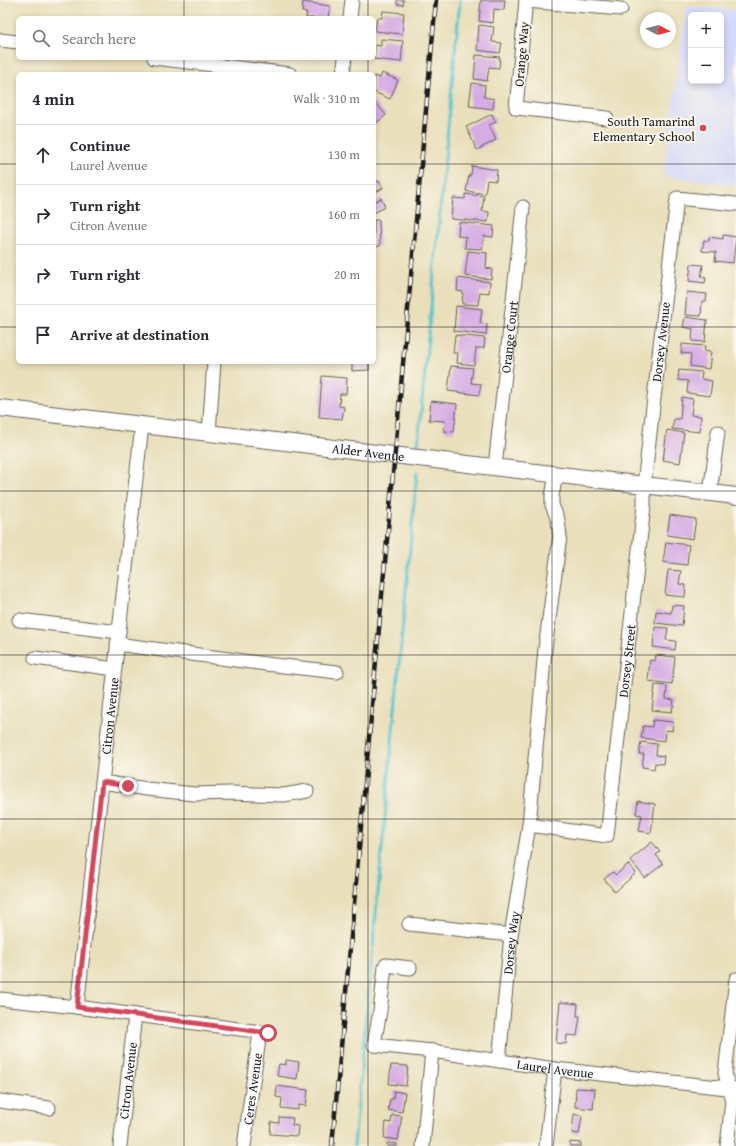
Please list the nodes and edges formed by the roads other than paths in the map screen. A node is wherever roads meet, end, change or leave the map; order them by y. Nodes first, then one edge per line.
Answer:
1 (352, 0) edge
2 (526, 0) edge
3 (621, 9) dead end
4 (350, 16) edge
5 (0, 40) edge
6 (16, 42) edge
7 (171, 60) edge
8 (345, 60) edge
9 (273, 72) edge
10 (343, 72) edge
11 (607, 118) dead end
12 (736, 204) edge
13 (523, 207) dead end
14 (214, 364) edge
15 (0, 408) edge
16 (142, 425) junction
17 (718, 432) dead end
18 (209, 433) junction
19 (496, 467) junction
20 (556, 474) junction
21 (644, 485) junction
22 (710, 493) junction
23 (736, 496) edge
24 (19, 620) dead end
25 (118, 638) junction
26 (35, 658) dead end
27 (115, 669) junction
28 (337, 672) dead end
29 (102, 782) junction
30 (307, 791) dead end
31 (529, 825) junction
32 (409, 924) dead end
33 (511, 935) junction
34 (410, 968) dead end
35 (736, 979) edge
36 (0, 999) edge
37 (77, 1007) junction
38 (135, 1015) junction
39 (432, 1051) junction
40 (499, 1060) junction
41 (555, 1069) junction
42 (732, 1088) edge
43 (0, 1101) edge
44 (49, 1108) dead end
45 (120, 1146) edge
46 (244, 1146) edge
47 (423, 1146) edge
48 (546, 1146) edge
49 (727, 1146) edge

1 - 4 street
2 - 3 street
2 - 11 street, Orange Way
5 - 6 street
7 - 9 street
8 - 10 street
12 - 21 street, Dorsey Avenue
13 - 19 street, Orange Court
14 - 18 street
15 - 16 main road, Alder Avenue
16 - 18 main road, Alder Avenue
16 - 25 street, Citron Avenue
17 - 22 street
18 - 19 main road, Alder Avenue
19 - 20 main road, Alder Avenue
20 - 21 main road, Alder Avenue
20 - 31 street, Dorsey Way
21 - 22 main road, Alder Avenue
21 - 31 street, Dorsey Street
22 - 23 main road, Alder Avenue
24 - 25 street
25 - 27 street, Citron Avenue
25 - 28 street
26 - 27 street
27 - 29 street, Citron Avenue
29 - 30 street
29 - 37 street, Citron Avenue
31 - 33 street, Dorsey Way
32 - 33 street
33 - 40 street, Dorsey Way
34 - 39 street, Laurel Avenue
35 - 42 street
36 - 37 street
37 - 38 street
38 - 45 street, Citron Avenue
38 - 46 street, Ceres Avenue
39 - 40 street, Laurel Avenue
39 - 47 street
40 - 41 street, Laurel Avenue
41 - 42 street, Laurel Avenue
41 - 48 street
42 - 49 street
43 - 44 street

